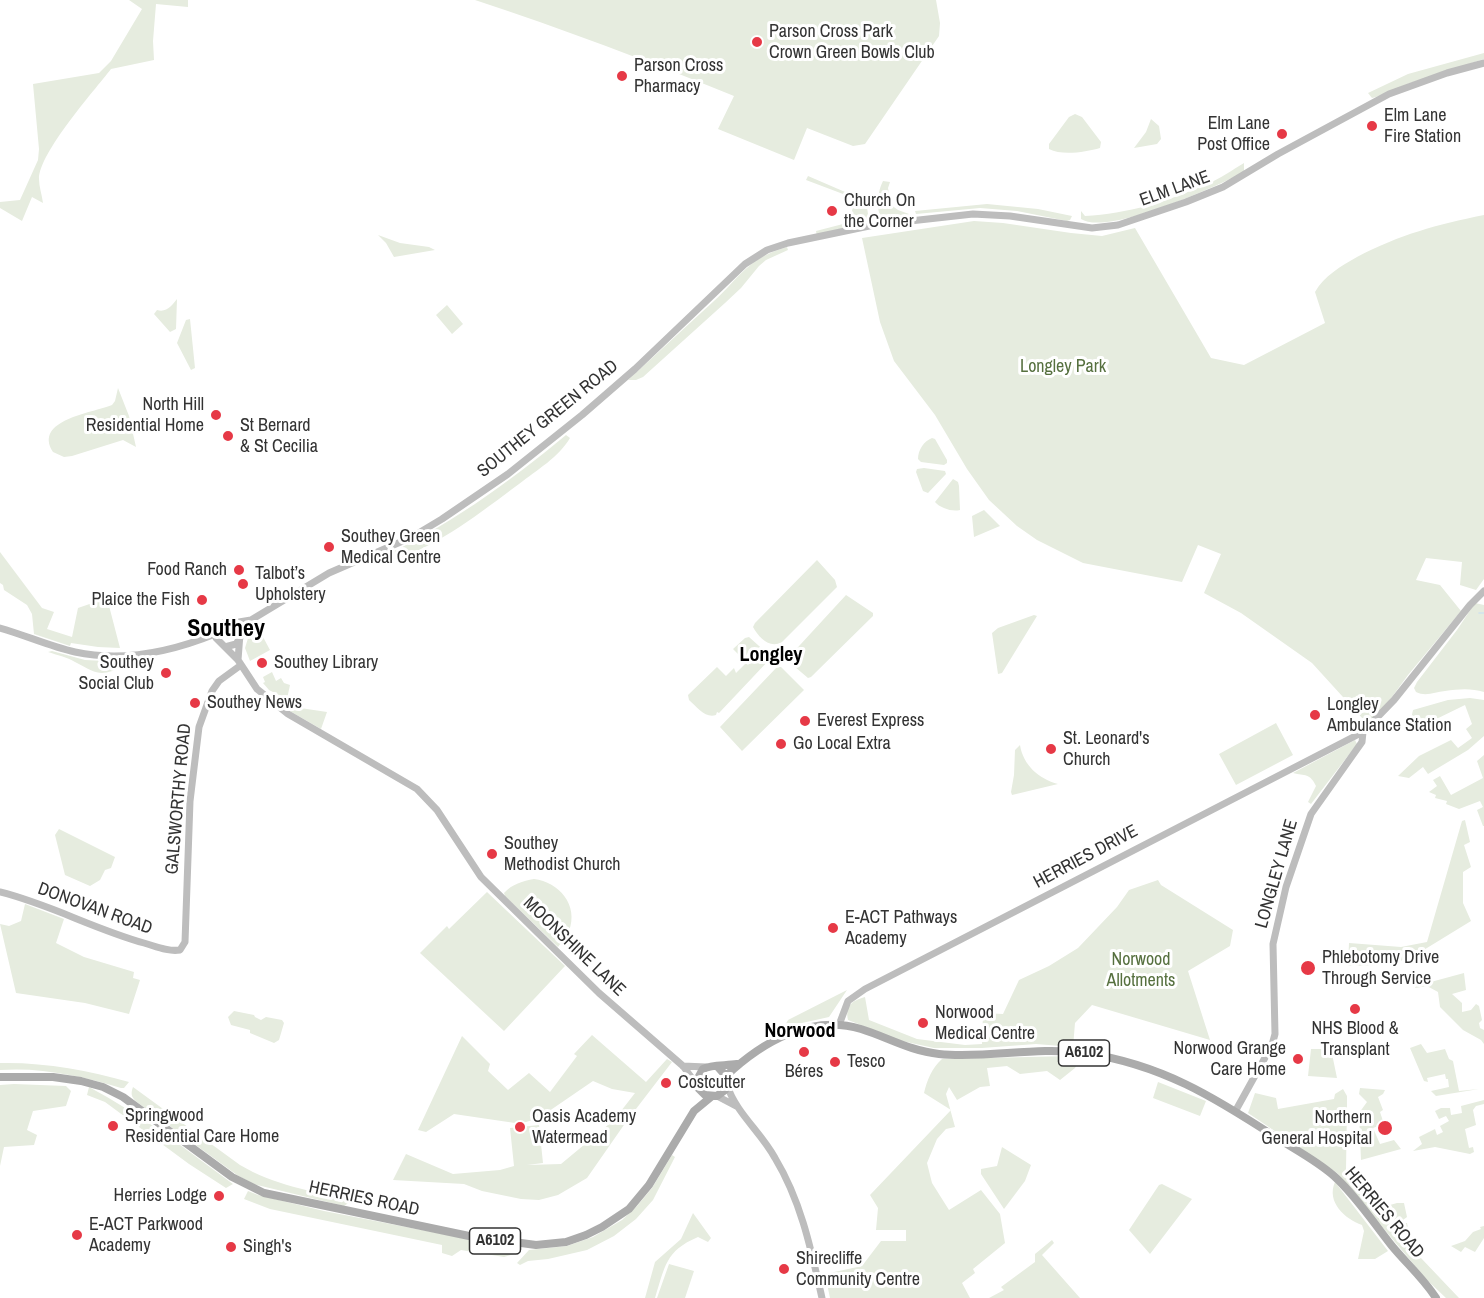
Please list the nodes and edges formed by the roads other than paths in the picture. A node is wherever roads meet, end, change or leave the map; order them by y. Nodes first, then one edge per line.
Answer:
1 (1484, 63) edge
2 (850, 230) joint
3 (1484, 591) edge
4 (250, 620) junction
5 (233, 624) junction
6 (0, 628) edge
7 (215, 634) junction
8 (240, 636) junction
9 (197, 642) junction
10 (223, 646) junction
11 (239, 663) junction
12 (1363, 732) junction
13 (0, 892) edge
14 (180, 950) joint
15 (839, 1025) junction
16 (739, 1064) junction
17 (683, 1066) junction
18 (706, 1067) junction
19 (718, 1067) junction
20 (726, 1076) junction
21 (0, 1077) edge
22 (727, 1085) junction
23 (698, 1087) junction
24 (714, 1096) junction
25 (736, 1106) junction
26 (1236, 1110) junction
27 (694, 1111) junction
28 (1435, 1296) edge
29 (822, 1298) edge

1 - 2 street, ELM LANE
2 - 4 street, SOUTHEY GREEN ROAD
3 - 12 street, LONGLEY LANE
4 - 5 street, SOUTHEY GREEN ROAD
4 - 8 street, SOUTHEY GREEN ROAD
5 - 7 street
5 - 8 street
6 - 9 street
7 - 9 street
7 - 10 street
8 - 10 street
8 - 11 street
9 - 10 street
10 - 11 street, MOONSHINE LANE
11 - 14 street, GALSWORTHY ROAD
11 - 17 street, MOONSHINE LANE
12 - 15 street, HERRIES DRIVE
12 - 26 street, LONGLEY LANE
13 - 14 street, DONOVAN ROAD
15 - 16 main road, HERRIES ROAD / A6102
15 - 26 main road, HERRIES ROAD / A6102
16 - 19 main road, A6102
16 - 20 main road, A6102
17 - 18 street
17 - 23 street, MOONSHINE LANE
18 - 19 main road, A6102
18 - 23 main road, A6102
19 - 20 main road
20 - 22 main road
21 - 27 main road, HERRIES ROAD / A6102
22 - 24 main road, A6102
22 - 25 street
23 - 24 main road
23 - 27 main road, A6102
24 - 25 street
24 - 27 main road, A6102
25 - 29 street
26 - 28 main road, HERRIES ROAD / A6102

